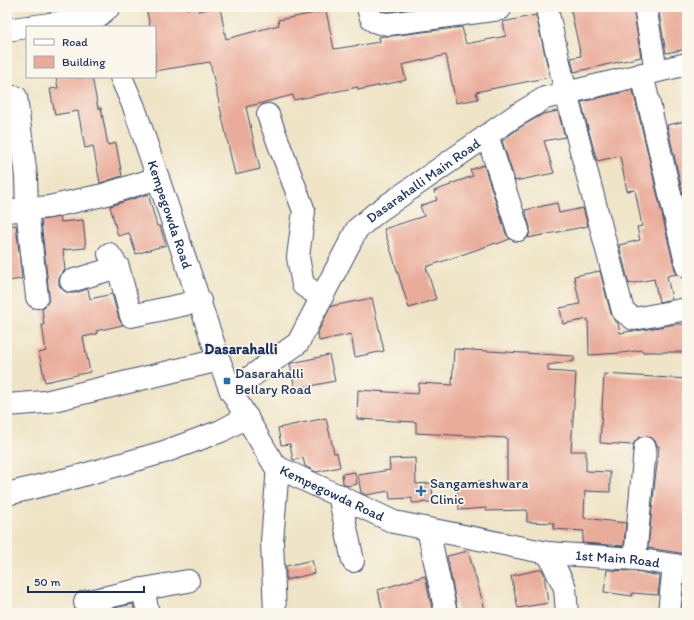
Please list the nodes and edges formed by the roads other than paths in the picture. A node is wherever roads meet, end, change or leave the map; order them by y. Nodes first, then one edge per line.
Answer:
1 (368, 7) edge
2 (645, 7) edge
3 (500, 9) dead end
4 (548, 14) dead end
5 (99, 15) edge
6 (34, 26) edge
7 (26, 27) edge
8 (7, 30) edge
9 (687, 64) edge
10 (649, 73) junction
11 (121, 78) edge
12 (566, 93) junction
13 (16, 97) dead end
14 (268, 115) dead end
15 (487, 135) junction
16 (158, 178) junction
17 (17, 210) edge
18 (518, 230) dead end
19 (687, 266) edge
20 (71, 281) dead end
21 (37, 296) dead end
22 (322, 297) junction
23 (200, 301) junction
24 (687, 309) edge
25 (219, 360) junction
26 (231, 391) junction
27 (7, 405) edge
28 (247, 417) junction
29 (645, 448) dead end
30 (278, 467) junction
31 (7, 494) edge
32 (339, 496) junction
33 (428, 529) junction
34 (548, 553) junction
35 (635, 559) junction
36 (353, 562) dead end
37 (681, 566) edge
38 (188, 581) dead end
39 (143, 589) junction
40 (88, 613) edge
41 (148, 613) edge
42 (275, 613) edge
43 (446, 613) edge
44 (567, 613) edge
45 (669, 613) edge

1 - 3 street
2 - 10 street
4 - 12 street
5 - 6 street
7 - 8 street
9 - 10 street, Dasarahalli Main Road
10 - 12 street, Dasarahalli Main Road
10 - 19 street
11 - 16 street, Kempegowda Road
12 - 15 street, Dasarahalli Main Road
12 - 24 street
13 - 17 street
14 - 22 street
15 - 18 street
15 - 22 street, Dasarahalli Main Road
16 - 17 street
16 - 23 street, Kempegowda Road
17 - 21 street
20 - 23 street
22 - 26 street, Dasarahalli Main Road
23 - 25 street, Kempegowda Road
25 - 26 street, Kempegowda Road
25 - 27 street
26 - 28 street, Kempegowda Road
28 - 30 street, Kempegowda Road
28 - 31 street
29 - 35 street
30 - 32 street, Kempegowda Road
30 - 42 street
32 - 33 street, Kempegowda Road
32 - 36 street
33 - 34 street, Kempegowda Road
33 - 43 street
34 - 35 street, 1st Main Road
34 - 44 street
35 - 37 street, 1st Main Road
37 - 45 street
38 - 39 street
39 - 40 street
39 - 41 street

